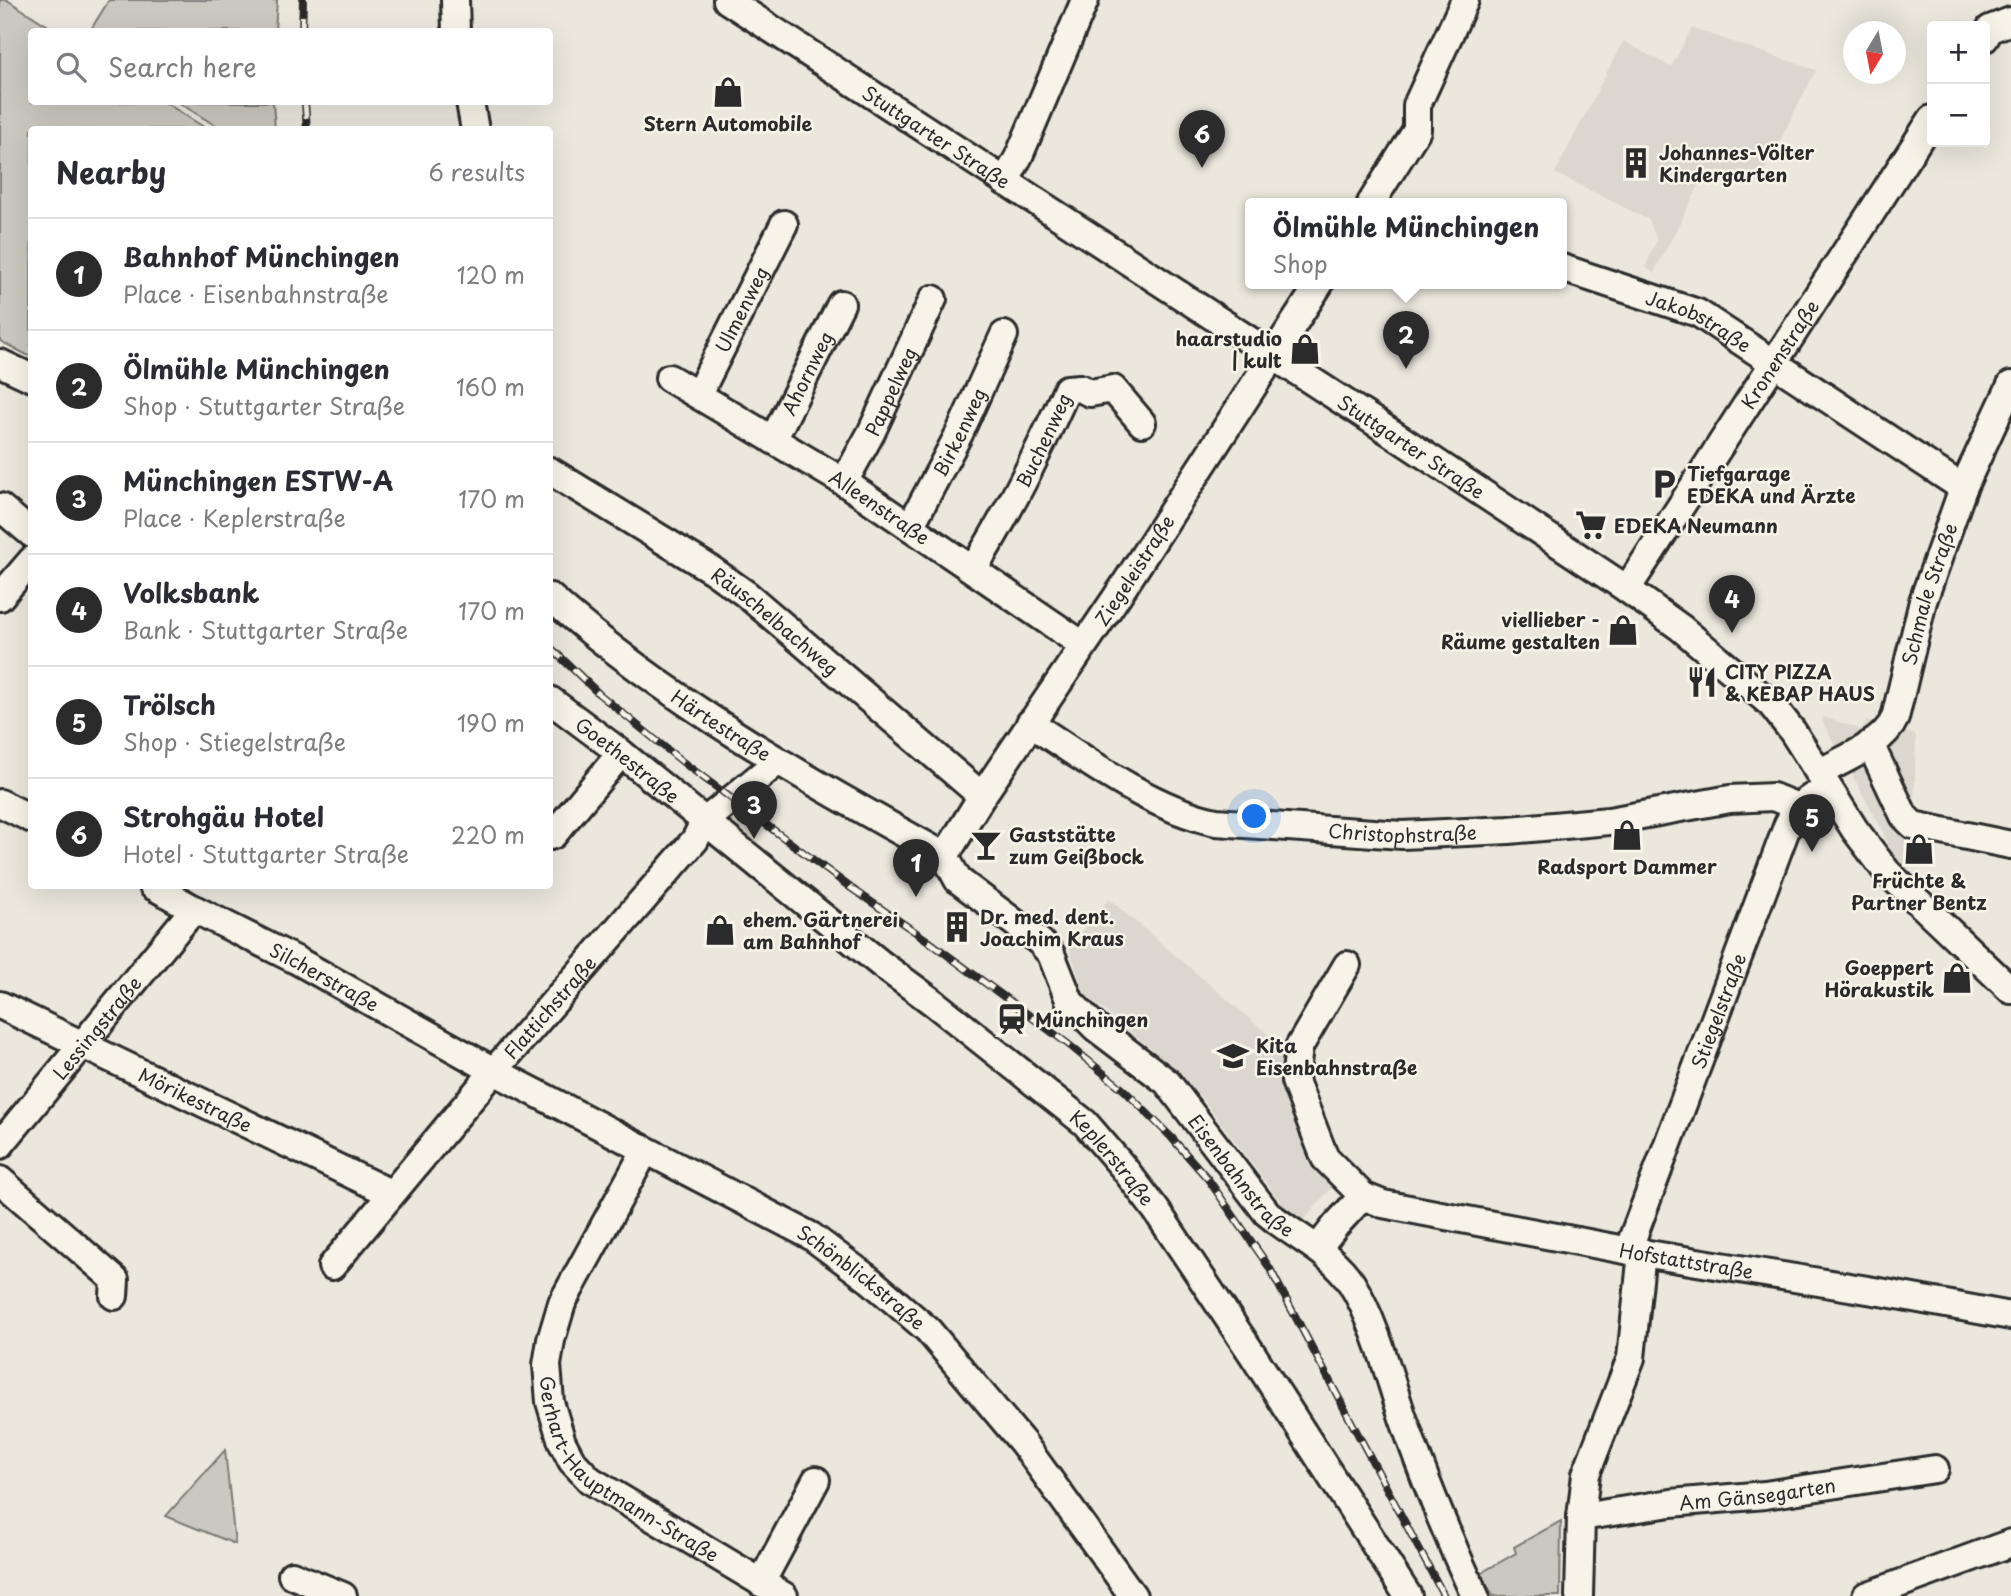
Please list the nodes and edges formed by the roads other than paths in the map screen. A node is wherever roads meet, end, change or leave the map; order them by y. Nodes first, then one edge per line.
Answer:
1 (455, 0) edge
2 (727, 0) edge
3 (1085, 0) edge
4 (1465, 0) edge
5 (2007, 0) edge
6 (2011, 9) edge
7 (2011, 21) edge
8 (456, 28) edge
9 (1990, 29) edge
10 (471, 105) edge
11 (474, 126) edge
12 (1927, 127) edge
13 (1005, 182) junction
14 (1374, 198) edge
15 (784, 224) dead end
16 (1567, 270) edge
17 (1316, 289) edge
18 (933, 299) dead end
19 (841, 304) dead end
20 (1004, 335) dead end
21 (1274, 357) junction
22 (1775, 362) junction
23 (0, 363) edge
24 (28, 376) edge
25 (668, 378) dead end
26 (2011, 384) edge
27 (698, 395) junction
28 (1142, 423) dead end
29 (773, 440) junction
30 (553, 473) edge
31 (844, 482) junction
32 (1963, 488) junction
33 (0, 507) edge
34 (910, 527) junction
35 (28, 531) edge
36 (28, 564) edge
37 (973, 569) junction
38 (1626, 589) junction
39 (0, 597) edge
40 (553, 600) edge
41 (1083, 645) junction
42 (553, 702) edge
43 (1030, 723) junction
44 (1880, 736) junction
45 (621, 753) junction
46 (777, 762) junction
47 (1823, 779) junction
48 (982, 796) junction
49 (0, 803) edge
50 (1798, 807) junction
51 (28, 817) edge
52 (704, 822) junction
53 (904, 833) joint
54 (553, 835) edge
55 (2011, 845) edge
56 (945, 856) junction
57 (158, 889) edge
58 (194, 909) junction
59 (1347, 965) dead end
60 (2011, 990) edge
61 (0, 1005) edge
62 (82, 1043) junction
63 (494, 1071) junction
64 (0, 1145) edge
65 (645, 1151) junction
66 (0, 1180) edge
67 (390, 1193) junction
68 (1363, 1196) junction
69 (1318, 1248) junction
70 (1636, 1251) junction
71 (332, 1266) dead end
72 (114, 1296) dead end
73 (2011, 1316) edge
74 (1935, 1469) dead end
75 (816, 1480) dead end
76 (1581, 1517) junction
77 (2011, 1543) edge
78 (292, 1575) dead end
79 (761, 1583) junction
80 (344, 1596) edge
81 (784, 1596) edge
82 (1133, 1596) edge
83 (1408, 1596) edge
84 (1475, 1596) edge
85 (1579, 1596) edge
86 (1866, 1596) edge

1 - 8 street
2 - 13 street, Stuttgarter Straße
3 - 13 street
4 - 14 street
5 - 6 street
7 - 9 street
10 - 11 street
12 - 22 street, Kronenstraße
13 - 21 street, Stuttgarter Straße
15 - 27 street, Ulmenweg
16 - 22 street, Jakobstraße
17 - 21 street, Ziegeleistraße
18 - 31 street, Pappelweg
19 - 29 street, Ahornweg
20 - 34 street, Birkenweg
21 - 38 street, Stuttgarter Straße
21 - 41 street, Ziegeleistraße
22 - 32 street, Jakobstraße
22 - 38 street, Kronenstraße
23 - 24 street
25 - 27 street, Alleenstraße
26 - 32 street, Schmale Straße
27 - 29 street, Alleenstraße
28 - 37 street, Buchenweg
29 - 31 street, Alleenstraße
30 - 48 street, Räuschelbachweg
31 - 34 street, Alleenstraße
32 - 44 street, Schmale Straße
33 - 35 street
34 - 37 street, Alleenstraße
36 - 39 street
37 - 41 street, Alleenstraße
38 - 47 street, Stuttgarter Straße
40 - 46 street, Härtestraße
41 - 43 street, Ziegeleistraße
42 - 45 street, Goethestraße
43 - 48 street, Ziegeleistraße
43 - 50 street, Christophstraße
44 - 47 street
44 - 55 street
45 - 52 street, Goethestraße
45 - 54 street
46 - 52 street, Flattichstraße
46 - 53 street, Härtestraße
47 - 50 street, Stiegelstraße
47 - 60 street, Stuttgarter Straße
48 - 56 street, Ziegeleistraße
49 - 51 street
50 - 70 street, Stiegelstraße
52 - 63 street, Flattichstraße
52 - 83 street, Keplerstraße
53 - 56 street, Eisenbahnstraße
56 - 69 street, Eisenbahnstraße
57 - 58 street, Silcherstraße
58 - 62 street, Lessingstraße
58 - 63 street, Silcherstraße
59 - 68 street, Hofstattstraße
61 - 62 street, Mörikestraße
62 - 64 street, Lessingstraße
62 - 67 street, Mörikestraße
63 - 65 street, Schönblickstraße
63 - 67 street, Flattichstraße
65 - 79 street, Gerhart-Hauptmann-Straße
65 - 82 street, Schönblickstraße
66 - 72 street
67 - 71 street, Flattichstraße
68 - 69 street
68 - 70 street, Hofstattstraße
69 - 84 street, Eisenbahnstraße
70 - 73 street, Hofstattstraße
70 - 76 street, Stiegelstraße
74 - 76 street, Am Gänsegarten
75 - 79 street
76 - 85 street, Stiegelstraße
77 - 86 street
78 - 80 street
79 - 81 street, Gerhart-Hauptmann-Straße

